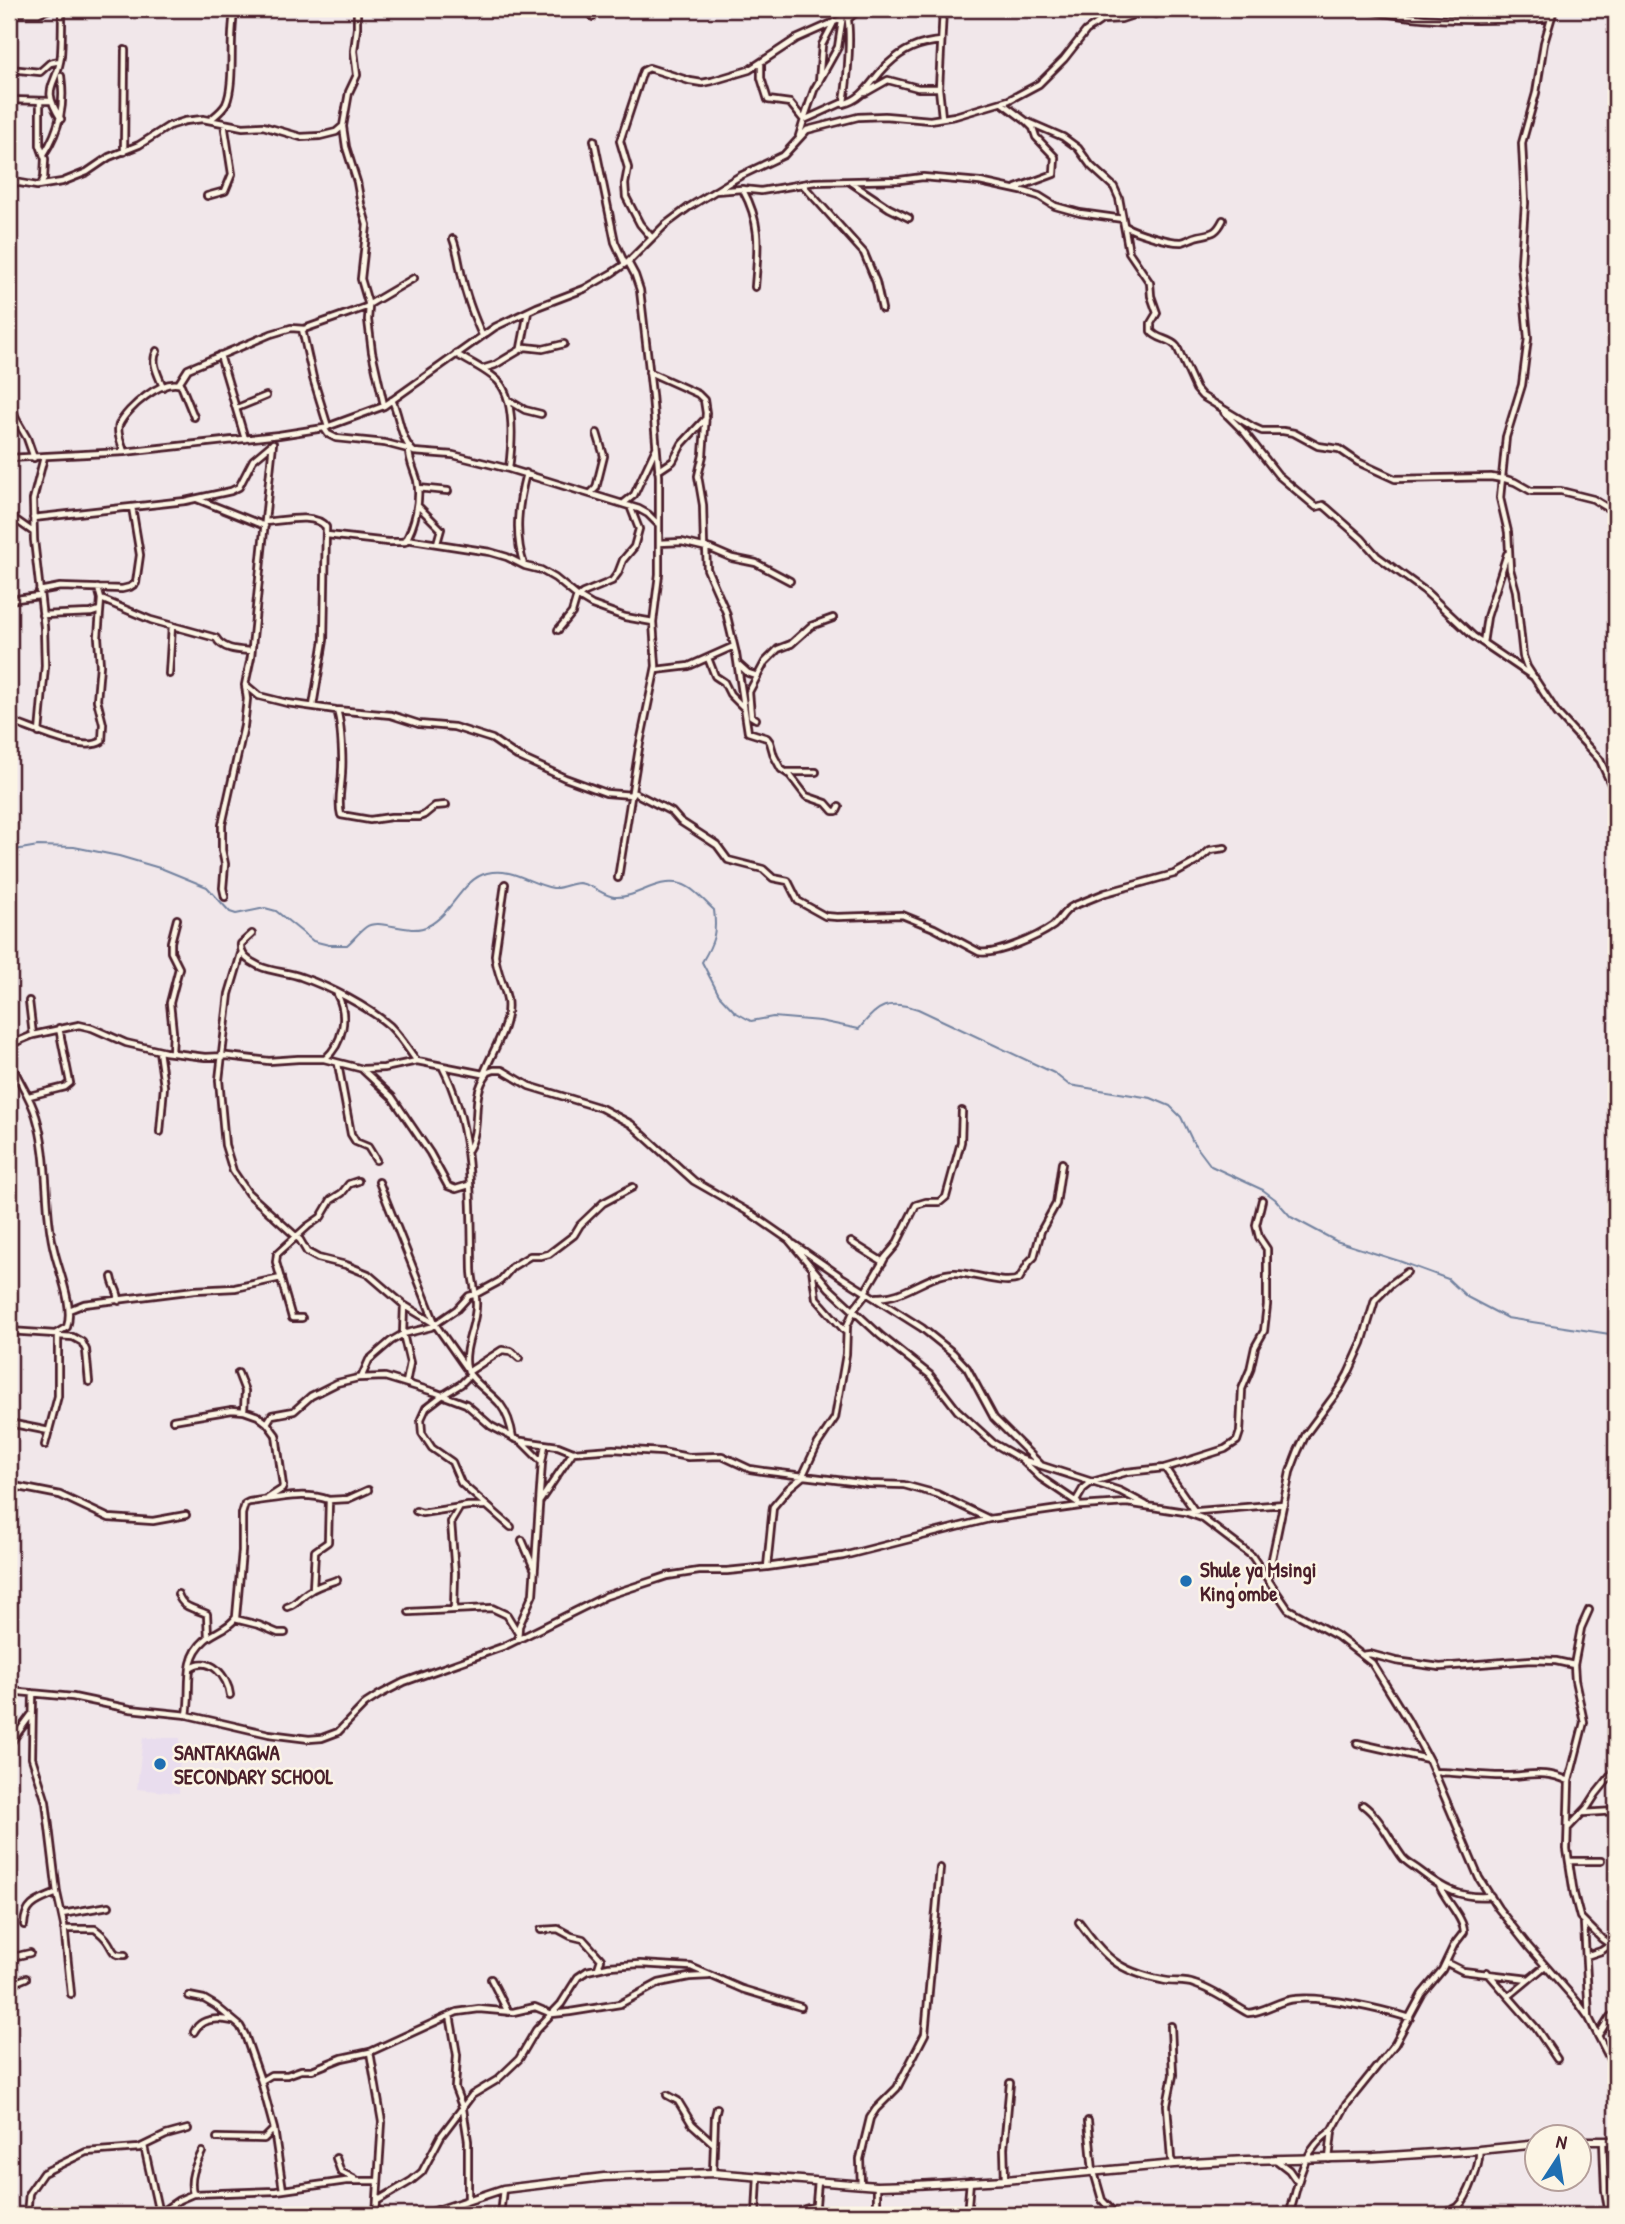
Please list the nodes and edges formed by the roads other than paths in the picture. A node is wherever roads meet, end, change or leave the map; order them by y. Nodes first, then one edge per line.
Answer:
1 (49, 9) edge
2 (62, 9) edge
3 (234, 9) edge
4 (357, 9) edge
5 (587, 9) edge
6 (844, 9) edge
7 (860, 9) edge
8 (943, 9) edge
9 (1162, 9) edge
10 (1364, 9) edge
11 (1554, 9) edge
12 (9, 13) edge
13 (593, 17) dead end
14 (1552, 17) junction
15 (841, 19) junction
16 (848, 19) junction
17 (834, 23) junction
18 (941, 41) junction
19 (125, 50) dead end
20 (60, 61) junction
21 (761, 64) junction
22 (9, 69) edge
23 (61, 76) dead end
24 (818, 83) junction
25 (939, 88) junction
26 (863, 93) junction
27 (9, 100) edge
28 (40, 101) junction
29 (50, 101) junction
30 (1001, 103) junction
31 (842, 104) junction
32 (942, 117) junction
33 (61, 119) junction
34 (209, 120) junction
35 (804, 120) junction
36 (1026, 121) junction
37 (223, 122) junction
38 (343, 126) junction
39 (799, 137) junction
40 (594, 140) dead end
41 (124, 152) junction
42 (44, 154) junction
43 (9, 181) edge
44 (849, 181) junction
45 (803, 185) junction
46 (41, 186) junction
47 (742, 189) junction
48 (1013, 189) junction
49 (713, 192) junction
50 (207, 196) dead end
51 (909, 218) dead end
52 (1223, 220) dead end
53 (1123, 222) junction
54 (652, 238) junction
55 (453, 239) dead end
56 (626, 263) junction
57 (414, 278) dead end
58 (755, 287) dead end
59 (368, 306) junction
60 (882, 309) dead end
61 (528, 311) junction
62 (302, 329) junction
63 (482, 335) junction
64 (564, 344) dead end
65 (521, 349) junction
66 (158, 351) dead end
67 (456, 354) junction
68 (220, 355) junction
69 (481, 369) junction
70 (649, 372) junction
71 (179, 383) junction
72 (163, 387) junction
73 (266, 396) dead end
74 (392, 400) junction
75 (507, 400) junction
76 (11, 401) dead end
77 (384, 405) junction
78 (1219, 407) junction
79 (237, 408) junction
80 (541, 415) dead end
81 (194, 417) dead end
82 (706, 418) junction
83 (326, 428) junction
84 (597, 433) dead end
85 (279, 435) junction
86 (245, 439) junction
87 (273, 443) junction
88 (656, 447) junction
89 (409, 448) junction
90 (124, 452) junction
91 (44, 457) junction
92 (9, 458) edge
93 (34, 458) junction
94 (509, 469) junction
95 (658, 471) junction
96 (526, 473) junction
97 (1502, 479) junction
98 (418, 488) junction
99 (448, 491) dead end
100 (590, 494) junction
101 (196, 499) junction
102 (622, 503) junction
103 (417, 505) junction
104 (630, 506) junction
105 (132, 508) junction
106 (1616, 513) edge
107 (9, 515) edge
108 (33, 518) junction
109 (265, 524) junction
110 (658, 525) junction
111 (33, 533) junction
112 (327, 535) junction
113 (406, 539) junction
114 (437, 543) junction
115 (659, 543) junction
116 (705, 547) junction
117 (1508, 550) junction
118 (525, 566) junction
119 (790, 581) dead end
120 (98, 588) junction
121 (38, 593) junction
122 (577, 597) junction
123 (101, 599) junction
124 (9, 600) edge
125 (100, 610) junction
126 (42, 615) junction
127 (833, 618) dead end
128 (653, 622) junction
129 (172, 626) junction
130 (558, 630) dead end
131 (1483, 643) junction
132 (734, 646) junction
133 (251, 651) junction
134 (708, 658) junction
135 (738, 664) junction
136 (656, 670) junction
137 (169, 674) dead end
138 (757, 676) junction
139 (1536, 679) junction
140 (246, 685) junction
141 (313, 706) junction
142 (743, 708) junction
143 (336, 710) junction
144 (756, 719) dead end
145 (9, 721) edge
146 (39, 733) junction
147 (816, 772) dead end
148 (786, 773) junction
149 (634, 794) junction
150 (1616, 795) edge
151 (446, 805) dead end
152 (839, 807) dead end
153 (1225, 848) dead end
154 (618, 878) dead end
155 (505, 884) dead end
156 (225, 897) dead end
157 (177, 919) dead end
158 (252, 934) dead end
159 (242, 954) junction
160 (337, 993) junction
161 (29, 1001) dead end
162 (59, 1028) junction
163 (33, 1035) junction
164 (9, 1045) edge
165 (159, 1051) junction
166 (172, 1053) junction
167 (223, 1056) junction
168 (9, 1058) edge
169 (324, 1059) junction
170 (417, 1061) junction
171 (338, 1064) junction
172 (442, 1066) junction
173 (363, 1069) junction
174 (485, 1073) junction
175 (29, 1096) junction
176 (962, 1111) dead end
177 (160, 1132) dead end
178 (468, 1150) junction
179 (376, 1160) dead end
180 (1062, 1163) dead end
181 (358, 1181) dead end
182 (379, 1182) dead end
183 (469, 1185) junction
184 (633, 1187) dead end
185 (1262, 1200) dead end
186 (296, 1237) junction
187 (789, 1240) junction
188 (851, 1242) dead end
189 (883, 1262) junction
190 (812, 1267) junction
191 (1407, 1272) dead end
192 (112, 1277) dead end
193 (281, 1278) junction
194 (476, 1294) junction
195 (868, 1294) junction
196 (119, 1301) junction
197 (404, 1305) junction
198 (69, 1310) junction
199 (853, 1312) junction
200 (302, 1318) dead end
201 (435, 1324) junction
202 (9, 1331) edge
203 (846, 1331) junction
204 (403, 1334) junction
205 (58, 1335) junction
206 (519, 1357) dead end
207 (468, 1372) junction
208 (238, 1373) dead end
209 (361, 1378) junction
210 (89, 1382) dead end
211 (405, 1383) junction
212 (443, 1395) junction
213 (244, 1411) junction
214 (173, 1420) dead end
215 (9, 1423) edge
216 (267, 1423) junction
217 (49, 1431) junction
218 (513, 1438) junction
219 (521, 1441) junction
220 (45, 1445) dead end
221 (545, 1445) junction
222 (573, 1452) junction
223 (1021, 1459) junction
224 (542, 1462) junction
225 (1042, 1466) junction
226 (1164, 1468) junction
227 (802, 1477) junction
228 (1092, 1482) junction
229 (9, 1485) edge
230 (368, 1490) dead end
231 (267, 1499) junction
232 (329, 1500) junction
233 (540, 1501) junction
234 (1078, 1504) junction
235 (1284, 1504) junction
236 (1147, 1505) junction
237 (485, 1506) junction
238 (460, 1507) junction
239 (1194, 1510) junction
240 (416, 1511) dead end
241 (1185, 1512) junction
242 (186, 1514) dead end
243 (989, 1519) junction
244 (511, 1527) dead end
245 (522, 1540) dead end
246 (767, 1567) junction
247 (534, 1569) junction
248 (1267, 1579) junction
249 (337, 1580) dead end
250 (313, 1589) junction
251 (178, 1594) dead end
252 (287, 1606) dead end
253 (454, 1609) junction
254 (1590, 1610) dead end
255 (409, 1612) dead end
256 (235, 1619) junction
257 (285, 1633) dead end
258 (518, 1633) junction
259 (208, 1637) junction
260 (518, 1640) junction
261 (1362, 1655) junction
262 (1574, 1665) junction
263 (190, 1669) junction
264 (9, 1691) edge
265 (33, 1693) junction
266 (230, 1695) dead end
267 (31, 1715) junction
268 (187, 1715) junction
269 (1357, 1743) dead end
270 (9, 1745) edge
271 (1429, 1760) junction
272 (1616, 1769) edge
273 (1435, 1772) junction
274 (1569, 1781) junction
275 (1363, 1805) dead end
276 (1616, 1811) edge
277 (1583, 1813) junction
278 (1567, 1829) junction
279 (1569, 1861) junction
280 (1601, 1861) dead end
281 (940, 1868) dead end
282 (1439, 1885) junction
283 (57, 1894) junction
284 (1490, 1896) junction
285 (109, 1906) dead end
286 (62, 1914) junction
287 (1079, 1922) dead end
288 (1583, 1922) junction
289 (24, 1925) dead end
290 (64, 1929) junction
291 (541, 1930) dead end
292 (1616, 1941) edge
293 (1611, 1945) junction
294 (1616, 1949) edge
295 (30, 1953) dead end
296 (125, 1955) dead end
297 (1586, 1956) junction
298 (9, 1958) edge
299 (1447, 1963) junction
300 (1545, 1966) junction
301 (598, 1969) junction
302 (1487, 1972) junction
303 (710, 1976) junction
304 (26, 1978) dead end
305 (491, 1979) dead end
306 (1530, 1979) junction
307 (9, 1985) edge
308 (71, 1994) dead end
309 (189, 1996) dead end
310 (1509, 1996) junction
311 (801, 2007) dead end
312 (508, 2012) junction
313 (552, 2014) junction
314 (450, 2015) junction
315 (1616, 2015) edge
316 (1410, 2018) junction
317 (1589, 2018) junction
318 (234, 2021) junction
319 (1171, 2026) dead end
320 (194, 2032) dead end
321 (1597, 2037) junction
322 (370, 2052) junction
323 (1558, 2059) dead end
324 (1616, 2071) edge
325 (261, 2081) junction
326 (1010, 2083) dead end
327 (667, 2095) dead end
328 (717, 2108) dead end
329 (463, 2109) junction
330 (1088, 2121) dead end
331 (188, 2129) dead end
332 (274, 2129) junction
333 (1332, 2131) junction
334 (217, 2138) dead end
335 (1594, 2141) edge
336 (1603, 2141) junction
337 (1616, 2141) edge
338 (713, 2144) junction
339 (1524, 2145) edge
340 (144, 2146) junction
341 (1479, 2150) junction
342 (202, 2152) dead end
343 (336, 2158) dead end
344 (1275, 2159) junction
345 (1305, 2159) junction
346 (1329, 2159) junction
347 (1174, 2164) junction
348 (1093, 2172) junction
349 (713, 2173) junction
350 (758, 2175) junction
351 (358, 2180) junction
352 (1005, 2180) junction
353 (377, 2181) junction
354 (818, 2181) junction
355 (970, 2181) junction
356 (1297, 2181) junction
357 (861, 2185) junction
358 (877, 2186) junction
359 (503, 2189) junction
360 (283, 2190) junction
361 (193, 2194) junction
362 (468, 2200) junction
363 (377, 2201) junction
364 (816, 2206) junction
365 (27, 2215) edge
366 (158, 2215) edge
367 (376, 2215) edge
368 (424, 2215) edge
369 (500, 2215) edge
370 (756, 2215) edge
371 (800, 2215) edge
372 (815, 2215) edge
373 (877, 2215) edge
374 (967, 2215) edge
375 (1116, 2215) edge
376 (1289, 2215) edge
377 (1437, 2215) edge
378 (1609, 2215) edge

1 - 12 street
2 - 20 street
3 - 34 street
4 - 38 street
5 - 13 street
6 - 15 street
6 - 16 street
7 - 16 street
8 - 18 street
9 - 30 street
10 - 14 street
11 - 14 street
14 - 97 street
15 - 17 street
15 - 24 street
16 - 31 street
17 - 21 street
17 - 24 street
18 - 25 street
18 - 26 street
19 - 41 street
20 - 22 street
20 - 29 street
21 - 35 street
21 - 54 street
23 - 33 street
24 - 35 street
25 - 26 street
25 - 32 street
26 - 31 street
27 - 28 street
28 - 29 street
28 - 42 street
29 - 33 street
30 - 32 street
30 - 36 street
31 - 35 street
32 - 39 street
33 - 42 street
34 - 37 street
34 - 41 street
35 - 39 street
36 - 48 street
36 - 53 street
37 - 38 street
37 - 50 street
38 - 59 street
39 - 49 street
40 - 56 street
41 - 46 street
42 - 46 street
43 - 46 street
44 - 45 street
44 - 48 street
44 - 51 street
45 - 47 street
45 - 60 street
47 - 49 street
47 - 58 street
48 - 53 street
49 - 54 street
52 - 53 street
53 - 78 street
54 - 56 street
55 - 63 street
56 - 61 street
56 - 70 street
57 - 59 street
59 - 62 street
59 - 77 street
61 - 63 street
61 - 65 street
62 - 68 street
62 - 83 street
63 - 67 street
64 - 65 street
65 - 69 street
66 - 72 street
67 - 69 street
67 - 74 street
68 - 71 street
68 - 79 street
69 - 75 street
70 - 82 street
70 - 88 street
71 - 72 street
71 - 81 street
72 - 90 street
73 - 79 street
74 - 77 street
74 - 89 street
75 - 80 street
75 - 94 street
76 - 93 street
77 - 83 street
78 - 97 street
78 - 131 street
79 - 86 street
82 - 95 street
82 - 116 street
83 - 85 street
83 - 89 street
84 - 100 street
85 - 86 street
85 - 87 street
86 - 90 street
87 - 101 street
87 - 109 street
88 - 95 street
88 - 102 street
89 - 94 street
89 - 98 street
90 - 91 street
91 - 93 street
91 - 108 street
92 - 93 street
94 - 96 street
95 - 110 street
96 - 100 street
96 - 118 street
97 - 106 street
97 - 117 street
98 - 99 street
98 - 103 street
100 - 102 street
101 - 105 street
101 - 109 street
102 - 104 street
103 - 113 street
103 - 114 street
104 - 110 street
104 - 122 street
105 - 108 street
105 - 120 street
107 - 111 street
108 - 111 street
109 - 112 street
109 - 133 street
110 - 115 street
111 - 121 street
112 - 113 street
112 - 141 street
113 - 114 street
114 - 118 street
115 - 116 street
115 - 128 street
116 - 119 street
116 - 132 street
117 - 131 street
117 - 139 street
118 - 122 street
120 - 121 street
120 - 123 street
121 - 124 street
121 - 126 street
122 - 128 street
122 - 130 street
123 - 125 street
123 - 129 street
125 - 126 street
125 - 146 street
126 - 146 street
127 - 138 street
128 - 136 street
129 - 133 street
129 - 137 street
131 - 139 street
132 - 134 street
132 - 135 street
133 - 140 street
134 - 136 street
134 - 142 street
135 - 138 street
135 - 142 street
136 - 149 street
138 - 144 street
139 - 150 street
140 - 141 street
140 - 156 street
141 - 143 street
142 - 148 street
143 - 149 street
143 - 151 street
145 - 146 street
147 - 148 street
148 - 152 street
149 - 153 street
149 - 154 street
155 - 174 street
157 - 166 street
158 - 159 street
159 - 160 street
159 - 167 street
160 - 169 street
160 - 170 street
161 - 163 street
162 - 163 street
162 - 165 street
162 - 175 street
163 - 164 street
165 - 166 street
165 - 177 street
166 - 167 street
167 - 169 street
167 - 186 street
168 - 175 street
169 - 171 street
170 - 172 street
170 - 173 street
171 - 173 street
171 - 179 street
172 - 174 street
172 - 178 street
173 - 183 street
174 - 178 street
174 - 187 street
175 - 198 street
176 - 189 street
178 - 183 street
180 - 195 street
181 - 186 street
182 - 201 street
183 - 194 street
184 - 194 street
185 - 226 street
186 - 193 street
186 - 197 street
187 - 190 street
187 - 195 street
188 - 189 street
189 - 195 street
190 - 199 street
190 - 203 street
191 - 235 street
192 - 196 street
193 - 196 street
193 - 200 street
194 - 201 street
194 - 207 street
195 - 199 street
195 - 225 street
196 - 198 street
197 - 201 street
197 - 204 street
198 - 205 street
199 - 203 street
199 - 223 street
201 - 204 street
201 - 207 street
202 - 205 street
203 - 227 street
204 - 209 street
204 - 211 street
205 - 210 street
205 - 217 street
206 - 207 street
207 - 212 street
207 - 218 street
208 - 213 street
209 - 211 street
209 - 216 street
211 - 212 street
212 - 218 street
212 - 237 street
213 - 214 street
213 - 216 street
215 - 217 street
216 - 231 street
217 - 220 street
218 - 219 street
219 - 221 street
219 - 224 street
221 - 222 street
221 - 224 street
222 - 227 street
222 - 233 street
223 - 225 street
223 - 234 street
224 - 233 street
225 - 228 street
226 - 228 street
226 - 239 street
227 - 243 street
227 - 246 street
228 - 234 street
228 - 236 street
229 - 242 street
230 - 232 street
231 - 232 street
231 - 256 street
232 - 250 street
233 - 247 street
234 - 236 street
234 - 243 street
235 - 239 street
235 - 248 street
236 - 241 street
237 - 238 street
237 - 244 street
238 - 240 street
238 - 253 street
239 - 241 street
241 - 248 street
243 - 246 street
245 - 247 street
246 - 260 street
247 - 258 street
248 - 261 street
249 - 250 street
250 - 252 street
251 - 259 street
253 - 255 street
253 - 258 street
254 - 262 street
256 - 257 street
256 - 259 street
258 - 260 street
259 - 263 street
260 - 268 street
261 - 262 street
261 - 271 street
262 - 274 street
263 - 266 street
263 - 268 street
264 - 265 street
265 - 267 street
265 - 268 street
267 - 270 street
267 - 283 street
269 - 271 street
271 - 273 street
272 - 277 street
273 - 274 street
273 - 284 street
274 - 278 street
275 - 282 street
276 - 277 street
277 - 278 street
278 - 279 street
279 - 280 street
279 - 288 street
281 - 357 street
282 - 284 street
282 - 299 street
283 - 286 street
283 - 289 street
284 - 300 street
285 - 286 street
286 - 290 street
287 - 316 street
288 - 293 street
288 - 297 street
290 - 296 street
290 - 308 street
291 - 301 street
292 - 293 street
293 - 294 street
293 - 297 street
295 - 298 street
297 - 317 street
299 - 302 street
299 - 316 street
300 - 306 street
300 - 317 street
301 - 303 street
301 - 313 street
302 - 306 street
302 - 310 street
303 - 311 street
303 - 313 street
304 - 307 street
305 - 312 street
306 - 310 street
309 - 318 street
310 - 323 street
312 - 313 street
312 - 314 street
313 - 329 street
314 - 322 street
314 - 329 street
315 - 321 street
316 - 333 street
317 - 321 street
318 - 320 street
318 - 325 street
319 - 347 street
321 - 324 street
322 - 325 street
322 - 353 street
325 - 332 street
326 - 352 street
327 - 338 street
328 - 338 street
329 - 362 street
329 - 363 street
330 - 348 street
331 - 340 street
332 - 334 street
332 - 360 street
333 - 345 street
333 - 346 street
335 - 336 street
336 - 337 street
336 - 378 street
338 - 349 street
339 - 341 street
340 - 365 street
340 - 366 street
341 - 346 street
341 - 377 street
342 - 361 street
343 - 351 street
344 - 345 street
344 - 347 street
344 - 356 street
345 - 346 street
345 - 356 street
347 - 348 street
348 - 352 street
348 - 375 street
349 - 350 street
349 - 359 street
350 - 354 street
350 - 370 street
351 - 353 street
351 - 360 street
352 - 355 street
353 - 363 street
354 - 357 street
354 - 364 street
355 - 358 street
355 - 374 street
356 - 376 street
357 - 358 street
358 - 373 street
359 - 362 street
359 - 369 street
360 - 361 street
361 - 366 street
362 - 368 street
363 - 367 street
364 - 371 street
364 - 372 street

